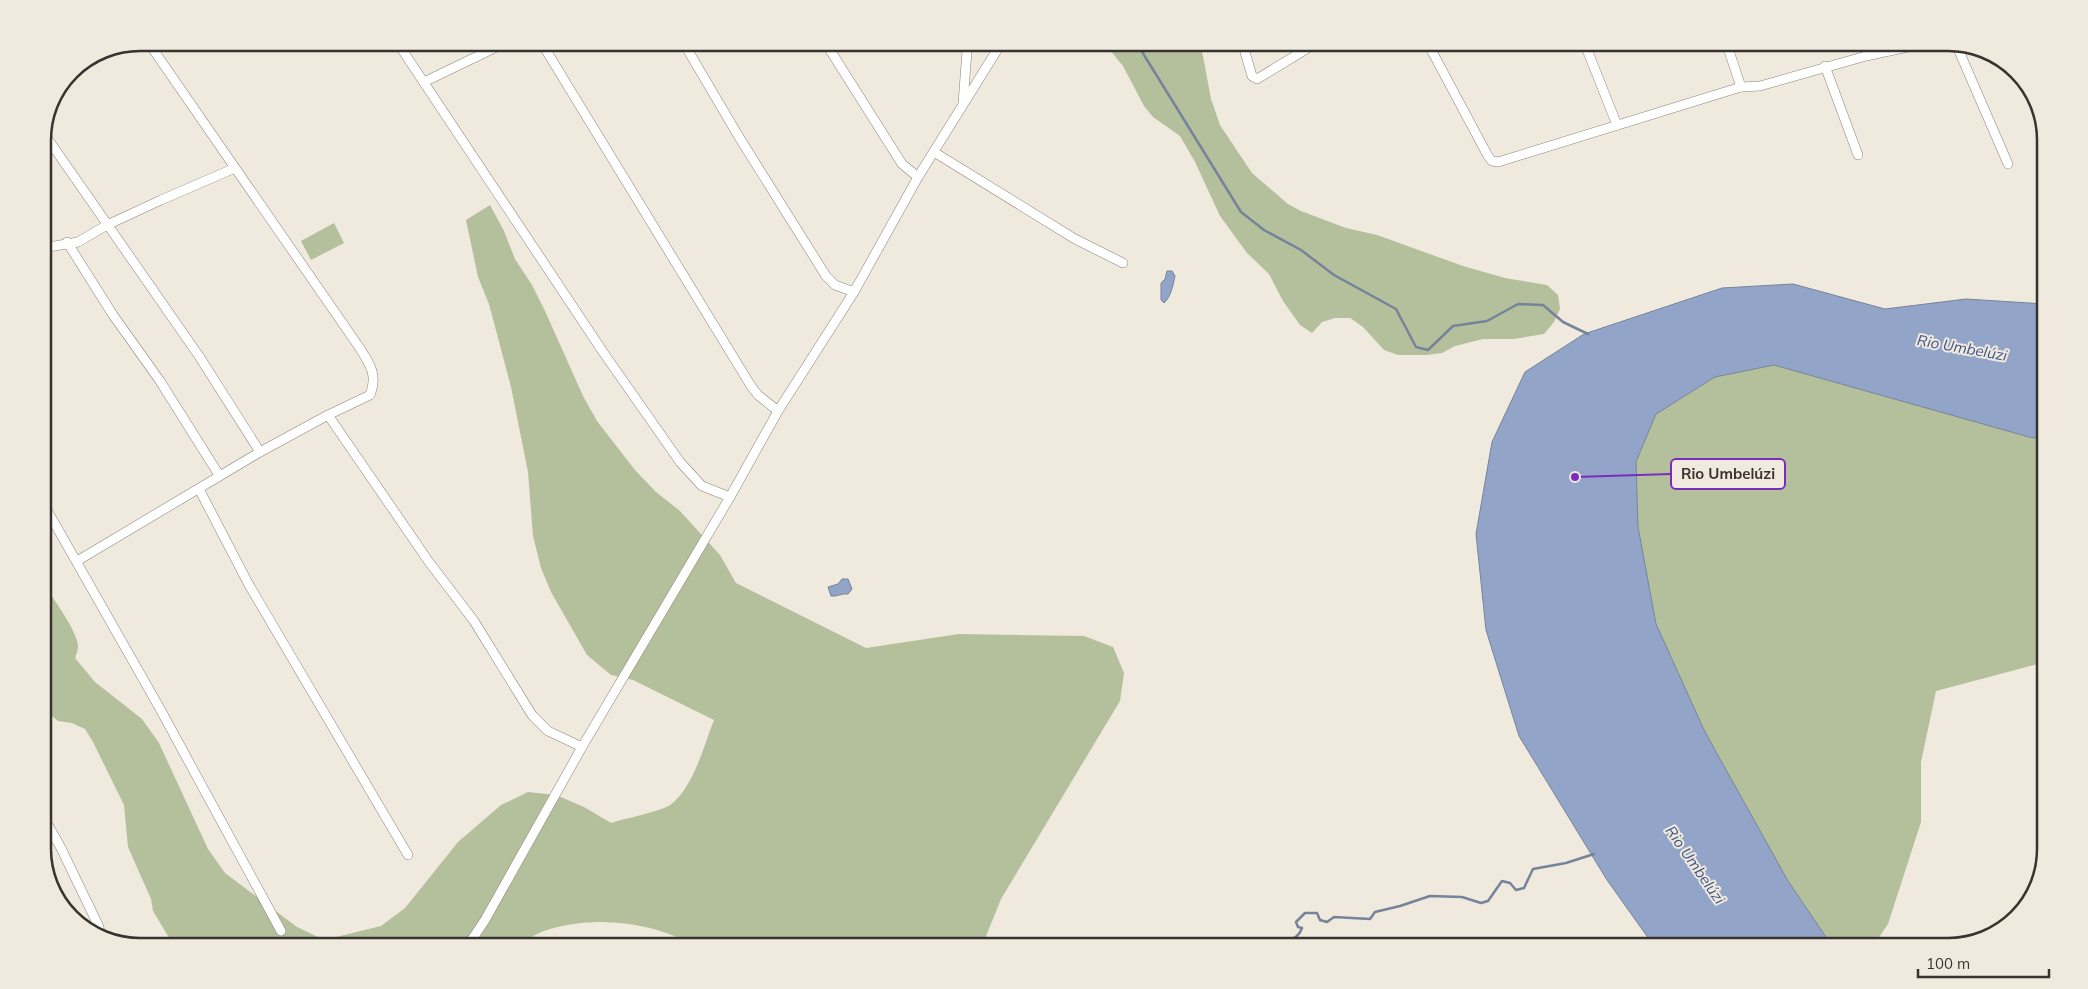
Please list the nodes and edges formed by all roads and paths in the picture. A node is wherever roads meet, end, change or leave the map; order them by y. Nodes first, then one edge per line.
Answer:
1 (154, 51) edge
2 (403, 51) edge
3 (488, 51) edge
4 (546, 51) edge
5 (689, 51) edge
6 (831, 51) edge
7 (967, 51) edge
8 (997, 51) edge
9 (1245, 51) edge
10 (1303, 51) edge
11 (1432, 51) edge
12 (1588, 51) edge
13 (1729, 51) edge
14 (1892, 51) edge
15 (1959, 52) edge
16 (1826, 66) junction
17 (424, 82) junction
18 (1741, 87) junction
19 (963, 106) junction
20 (1617, 125) junction
21 (51, 144) edge
22 (934, 152) junction
23 (1858, 156) dead end
24 (2008, 164) dead end
25 (235, 168) junction
26 (918, 178) junction
27 (107, 225) junction
28 (68, 242) junction
29 (51, 246) edge
30 (1123, 263) dead end
31 (854, 292) junction
32 (778, 411) junction
33 (328, 415) junction
34 (260, 452) junction
35 (219, 475) junction
36 (199, 489) junction
37 (730, 497) junction
38 (51, 517) edge
39 (77, 561) junction
40 (582, 747) junction
41 (51, 830) edge
42 (408, 855) dead end
43 (99, 928) edge
44 (281, 931) dead end
45 (473, 938) edge

1 - 25 street
2 - 17 street
3 - 17 street
4 - 32 street
5 - 31 street
6 - 26 street
7 - 19 street
8 - 19 street
9 - 10 street
11 - 20 street
12 - 20 street
13 - 18 street
14 - 16 street
15 - 24 street
16 - 18 street
16 - 23 street
17 - 37 street
18 - 20 street
19 - 22 street
21 - 27 street
22 - 26 street
22 - 30 street
25 - 27 street
25 - 33 street
26 - 31 street
27 - 28 street
27 - 34 street
28 - 29 street
28 - 35 street
31 - 32 street
32 - 37 street
33 - 34 street
33 - 40 street
34 - 35 street
35 - 36 street
36 - 39 street
36 - 42 street
37 - 40 street
38 - 39 street
39 - 44 street
40 - 45 street
41 - 43 street

